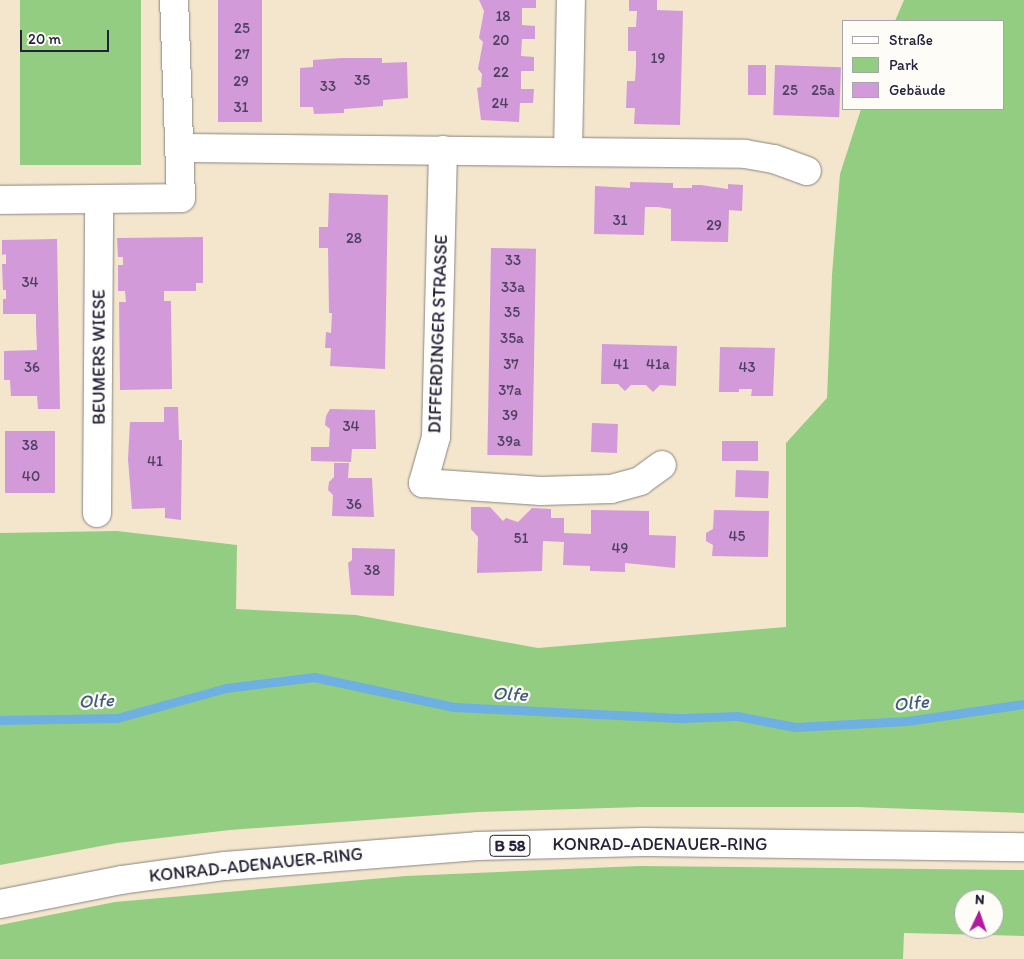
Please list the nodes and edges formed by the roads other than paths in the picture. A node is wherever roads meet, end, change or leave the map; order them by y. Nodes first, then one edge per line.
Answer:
1 (174, 0) edge
2 (571, 0) edge
3 (179, 148) junction
4 (443, 150) junction
5 (568, 152) junction
6 (807, 171) dead end
7 (0, 200) edge
8 (99, 200) junction
9 (662, 465) dead end
10 (97, 513) dead end
11 (1024, 846) edge
12 (0, 904) edge

1 - 3 street
2 - 5 street
3 - 4 street
3 - 8 street
4 - 5 street
4 - 9 street, DIFFERDINGER STRASSE
5 - 6 street
7 - 8 street
8 - 10 street, BEUMERS WIESE
11 - 12 street, KONRAD-ADENAUER-RING / B 58

